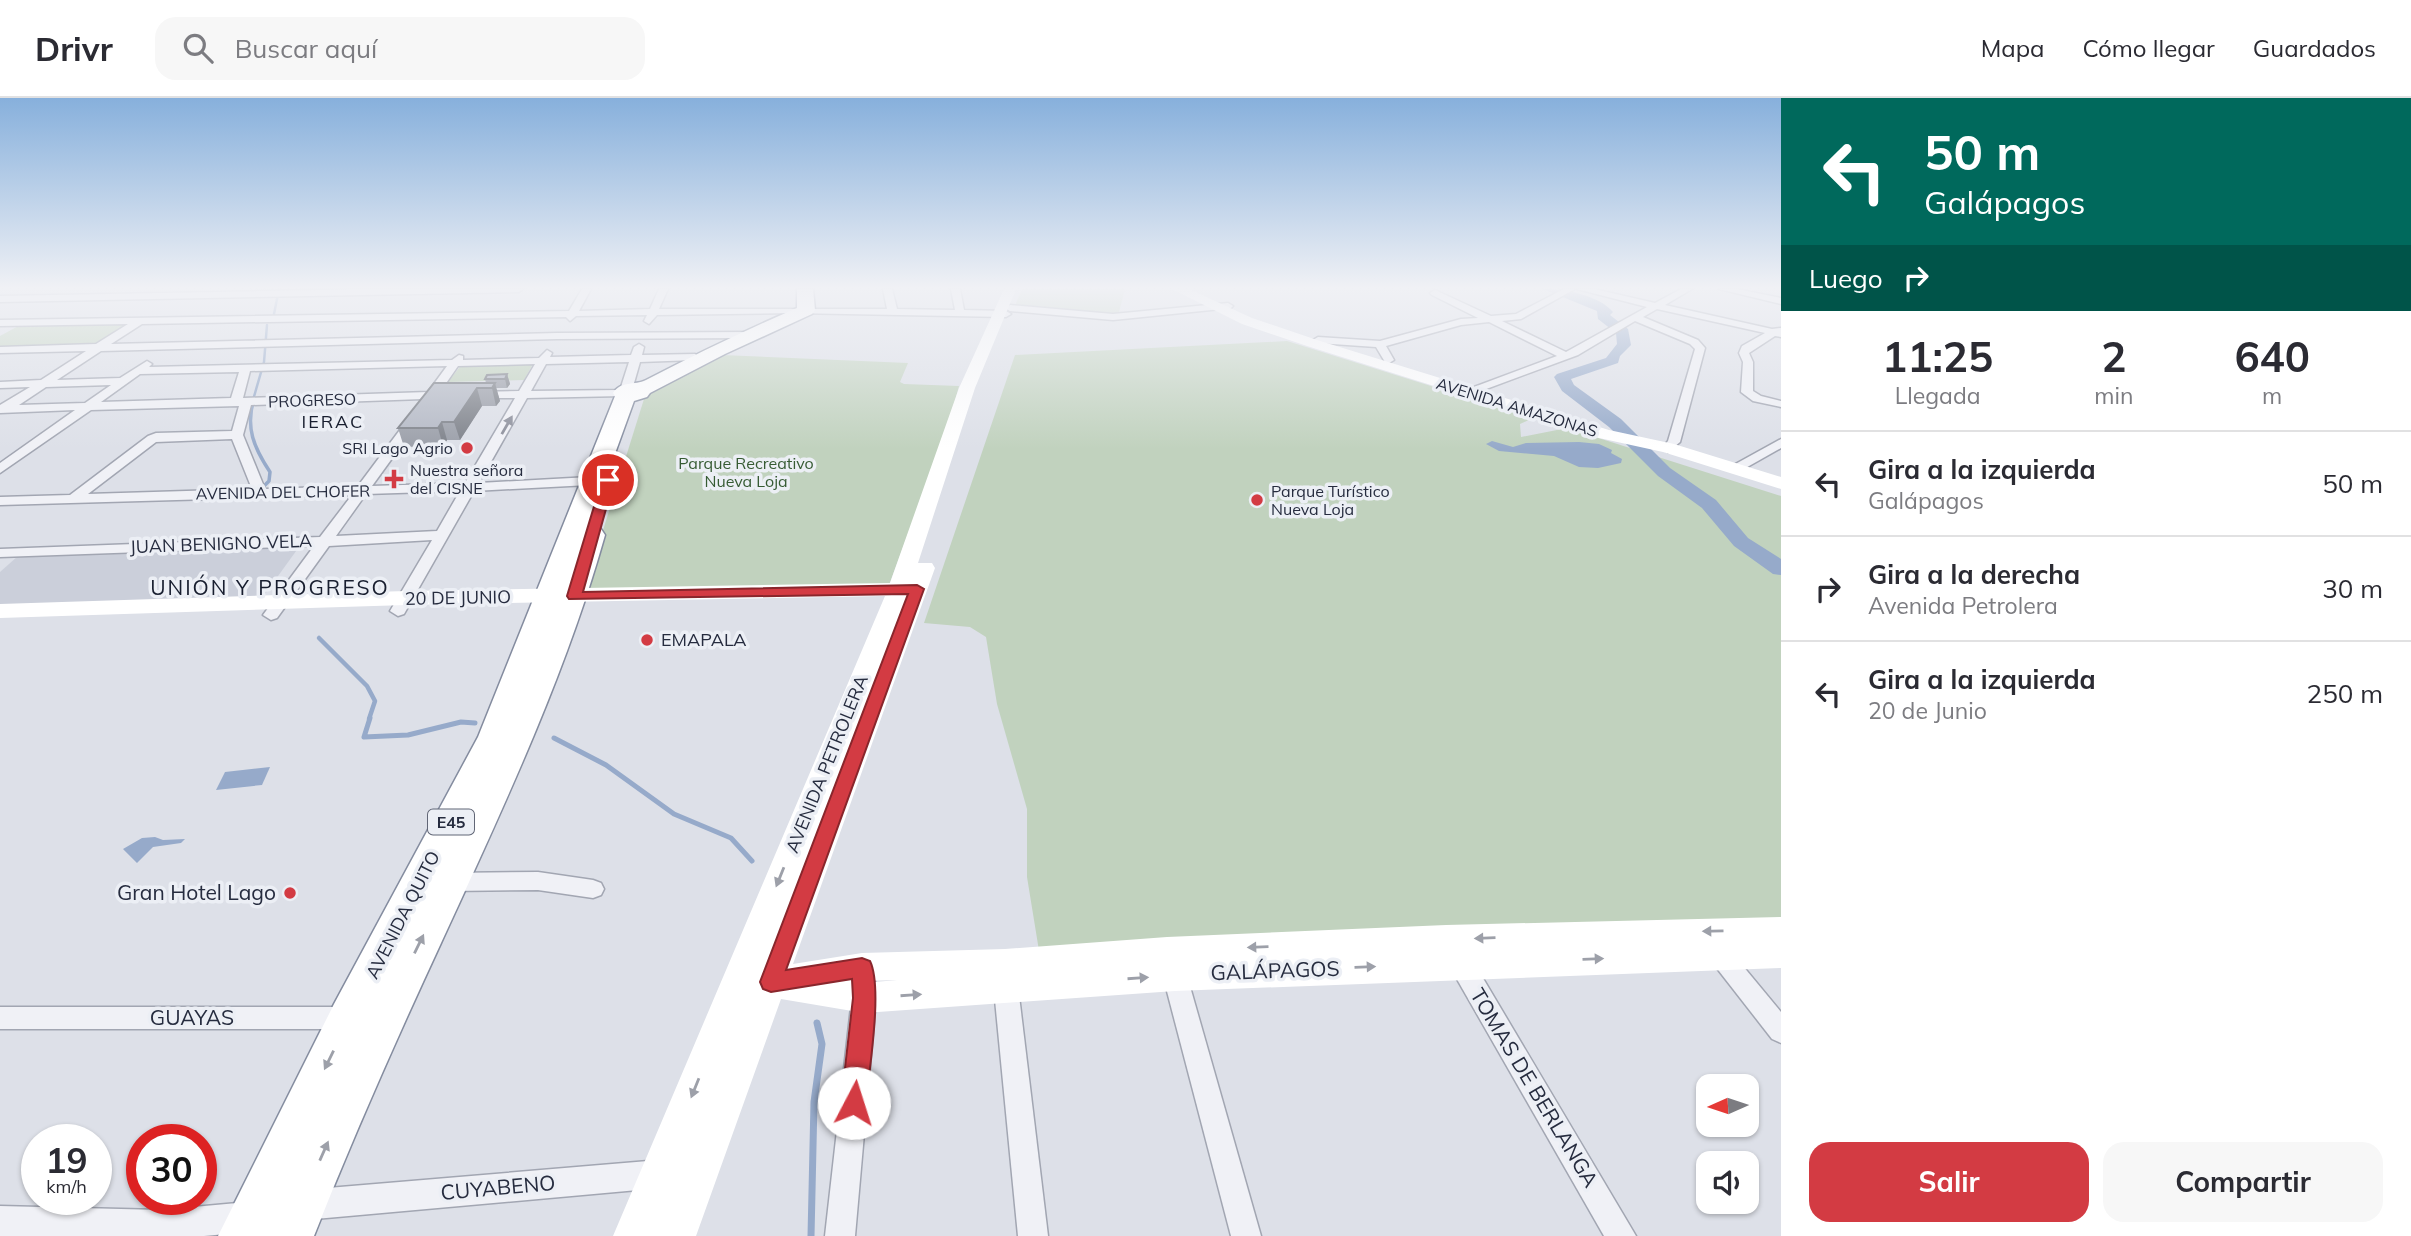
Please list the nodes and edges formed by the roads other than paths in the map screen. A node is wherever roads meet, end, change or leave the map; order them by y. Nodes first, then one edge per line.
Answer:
1 (107, 342) edge
2 (176, 342) edge
3 (353, 342) edge
4 (471, 342) edge
5 (553, 342) edge
6 (642, 342) edge
7 (729, 342) edge
8 (730, 342) edge
9 (990, 342) edge
10 (1312, 342) edge
11 (1326, 342) edge
12 (1351, 342) edge
13 (1387, 342) edge
14 (1538, 342) edge
15 (1590, 342) edge
16 (1692, 342) edge
17 (1758, 342) edge
18 (280, 344) joint
19 (1380, 344) junction
20 (171, 346) junction
21 (98, 348) junction
22 (0, 350) edge
23 (1566, 356) junction
24 (695, 357) junction
25 (543, 360) junction
26 (1390, 360) junction
27 (456, 363) junction
28 (245, 368) junction
29 (139, 371) junction
30 (126, 381) junction
31 (43, 384) junction
32 (0, 385) edge
33 (633, 387) junction
34 (1475, 390) junction
35 (525, 394) junction
36 (432, 395) junction
37 (241, 402) junction
38 (1781, 404) edge
39 (87, 407) junction
40 (2, 410) edge
41 (237, 435) junction
42 (1781, 443) edge
43 (1664, 444) junction
44 (1741, 465) junction
45 (0, 469) edge
46 (1781, 476) edge
47 (600, 481) junction
48 (1781, 483) edge
49 (471, 487) junction
50 (362, 490) junction
51 (260, 493) junction
52 (74, 498) junction
53 (0, 501) edge
54 (443, 535) junction
55 (326, 541) junction
56 (0, 553) edge
57 (907, 592) junction
58 (560, 600) junction
59 (402, 605) junction
60 (277, 608) junction
61 (0, 611) edge
62 (0, 624) edge
63 (449, 882) junction
64 (593, 889) dead end
65 (1781, 930) edge
66 (1453, 951) junction
67 (1781, 954) edge
68 (1720, 955) junction
69 (1005, 976) junction
70 (1175, 976) junction
71 (755, 980) junction
72 (863, 983) junction
73 (0, 1018) edge
74 (367, 1018) junction
75 (1781, 1031) edge
76 (660, 1174) junction
77 (698, 1180) junction
78 (0, 1221) edge
79 (293, 1221) edge
80 (250, 1226) edge
81 (45, 1228) edge
82 (634, 1236) edge
83 (675, 1236) edge
84 (840, 1236) edge
85 (1033, 1236) edge
86 (1246, 1236) edge
87 (1621, 1236) edge

1 - 21 street
2 - 20 street
3 - 18 street
4 - 27 street
5 - 25 street
6 - 33 street
7 - 24 highway
8 - 33 highway
9 - 57 main road, AVENIDA PETROLERA
10 - 34 main road, AVENIDA AMAZONAS
11 - 26 main road, AVENIDA AMAZONAS
12 - 19 street
13 - 19 street
14 - 23 street
15 - 23 street
16 - 43 street
17 - 38 street
18 - 20 street
19 - 26 street
20 - 21 street
20 - 29 street
21 - 22 street
21 - 31 street
23 - 34 street
24 - 33 highway
24 - 33 street
25 - 27 street
25 - 33 street
25 - 35 street
26 - 34 main road, AVENIDA AMAZONAS
27 - 28 street
27 - 36 street
28 - 29 street
28 - 37 street
29 - 30 street
30 - 31 street
30 - 39 street
31 - 32 street
31 - 40 street
33 - 35 street, PROGRESO
33 - 47 highway, AVENIDA QUITO / E45
34 - 43 main road, AVENIDA AMAZONAS
35 - 36 street, PROGRESO
49 -> 35 street
36 - 37 street, PROGRESO
36 - 50 street
37 - 39 street, PROGRESO
37 - 41 street
39 - 40 street, PROGRESO
39 - 45 street
41 - 51 street
41 - 52 street
42 - 44 street
43 - 44 main road, AVENIDA AMAZONAS
44 - 46 main road, AVENIDA AMAZONAS
44 - 48 main road, AVENIDA AMAZONAS
47 - 49 street, AVENIDA DEL CHOFER
47 - 58 highway, AVENIDA QUITO / E45
49 - 50 street, AVENIDA DEL CHOFER
49 - 54 street
50 - 51 street, AVENIDA DEL CHOFER
50 - 55 street
51 - 52 street, AVENIDA DEL CHOFER
52 - 53 street, AVENIDA DEL CHOFER
54 - 55 street, JUAN BENIGNO VELA
54 - 59 street
55 - 56 street, JUAN BENIGNO VELA
55 - 60 street
57 - 58 main road, 20 DE JUNIO
57 - 71 main road, AVENIDA PETROLERA
58 - 59 main road, 20 DE JUNIO
58 - 63 highway, AVENIDA QUITO / E45
58 - 74 highway, AVENIDA QUITO / E45
59 - 60 main road, 20 DE JUNIO
60 - 61 main road, 20 DE JUNIO
60 - 62 main road, 20 DE JUNIO
63 - 64 street
74 -> 63 highway, AVENIDA QUITO / E45
65 -> 66 main road, GALÁPAGOS
66 -> 68 main road, GALÁPAGOS
66 -> 69 main road, GALÁPAGOS
70 -> 66 main road, GALÁPAGOS
66 - 87 street, TOMAS DE BERLANGA
67 - 68 main road, GALÁPAGOS
68 - 75 street
69 -> 70 main road, GALÁPAGOS
69 - 72 main road, GALÁPAGOS
69 - 85 street
70 - 86 street
71 - 72 main road, GALÁPAGOS
71 -> 76 main road, AVENIDA PETROLERA
71 - 77 main road, AVENIDA PETROLERA
72 - 84 street
73 - 74 street, GUAYAS
79 -> 74 highway, AVENIDA QUITO / E45
74 -> 80 highway, AVENIDA QUITO / E45
76 - 77 street, CUYABENO
76 - 79 street, CUYABENO
76 - 82 main road, AVENIDA PETROLERA
77 - 83 main road, AVENIDA PETROLERA
78 - 81 street
80 - 81 street

